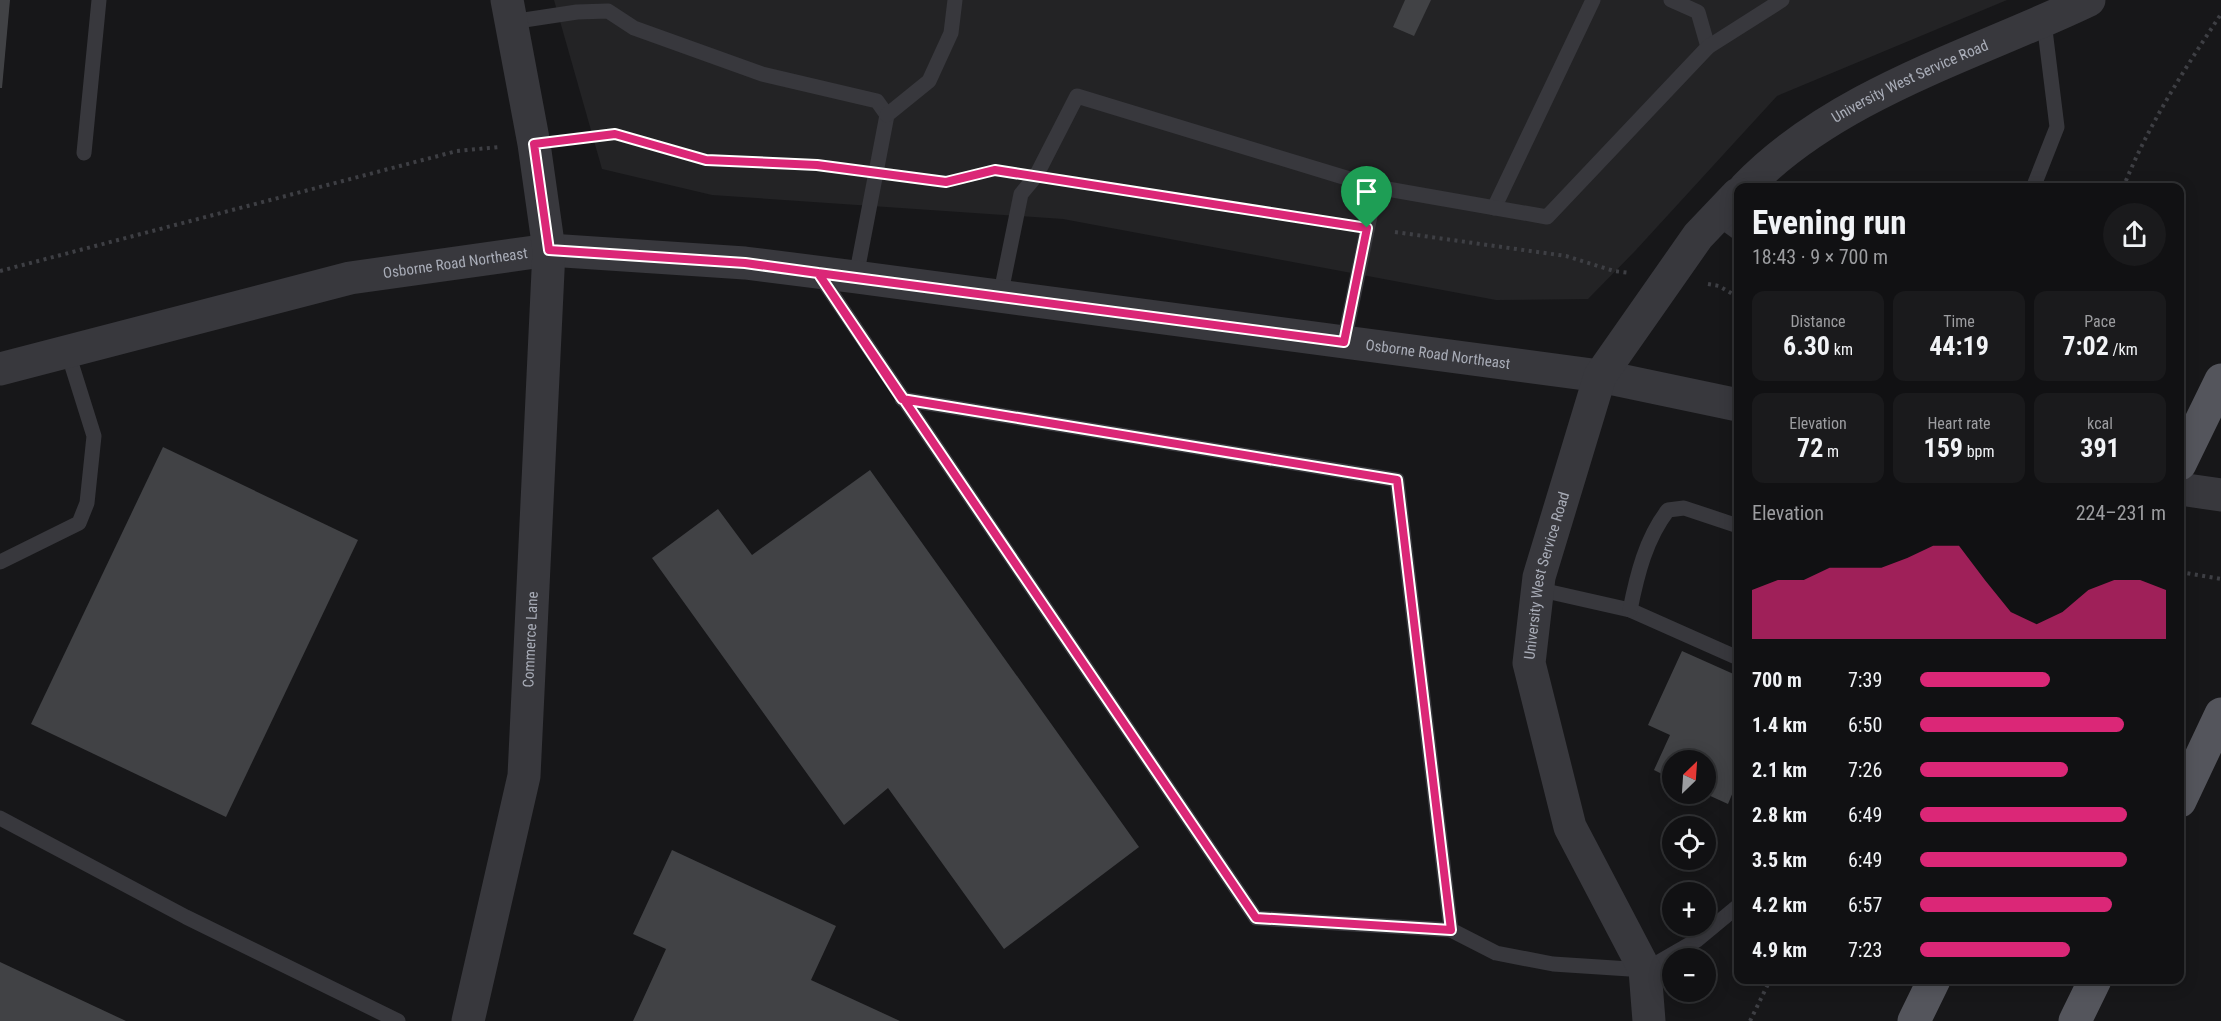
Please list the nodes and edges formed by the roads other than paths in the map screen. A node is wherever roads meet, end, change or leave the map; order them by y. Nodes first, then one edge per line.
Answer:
1 (99, 0) edge
2 (955, 0) edge
3 (1593, 0) edge
4 (1671, 0) edge
5 (1782, 0) edge
6 (2087, 0) edge
7 (509, 11) edge
8 (2044, 22) junction
9 (1708, 47) junction
10 (887, 115) junction
11 (84, 153) dead end
12 (1750, 183) edge
13 (2035, 183) edge
14 (1376, 187) junction
15 (1734, 205) edge
16 (1494, 208) junction
17 (1727, 225) edge
18 (549, 250) junction
19 (818, 273) junction
20 (856, 278) junction
21 (1000, 297) junction
22 (1344, 342) junction
23 (67, 350) junction
24 (0, 369) edge
25 (1600, 376) junction
26 (2221, 380) edge
27 (902, 399) junction
28 (1734, 404) edge
29 (2184, 456) edge
30 (2184, 490) edge
31 (2221, 495) edge
32 (1734, 525) edge
33 (0, 562) edge
34 (1537, 589) junction
35 (1630, 610) junction
36 (1734, 656) edge
37 (2221, 714) edge
38 (2184, 793) edge
39 (0, 818) edge
40 (1734, 909) edge
41 (1451, 930) junction
42 (1645, 970) junction
43 (1932, 984) edge
44 (2093, 984) edge
45 (398, 1021) edge
46 (468, 1021) edge
47 (1649, 1021) edge
48 (1914, 1021) edge
49 (2075, 1021) edge

1 - 11 lane
2 - 10 lane
3 - 16 lane
4 - 9 lane
5 - 9 lane
6 - 8 street, University West Service Road
7 - 10 lane
7 - 18 street, Commerce Lane
8 - 12 street, University West Service Road
8 - 13 lane
9 - 16 lane
10 - 20 lane
14 - 16 lane
14 - 21 lane
14 - 22 lane
15 - 17 street, University West Service Road
17 - 25 street, University West Service Road
18 - 19 street, Osborne Road Northeast
18 - 23 street, Osborne Road Northeast
18 - 46 street, Commerce Lane
19 - 20 street, Osborne Road Northeast
19 - 27 lane
20 - 21 street, Osborne Road Northeast
21 - 22 street, Osborne Road Northeast
22 - 25 street, Osborne Road Northeast
23 - 24 street, Osborne Road Northeast
23 - 33 lane
25 - 28 street, Osborne Road Northeast
25 - 34 street, University West Service Road
26 - 29 main road
27 - 41 lane
27 - 41 lane
30 - 31 street
32 - 35 lane
34 - 35 lane
34 - 42 street, University West Service Road
35 - 36 lane
37 - 38 main road
39 - 45 lane
40 - 42 lane
41 - 42 lane
42 - 47 street, University West Service Road
43 - 48 main road
44 - 49 main road

